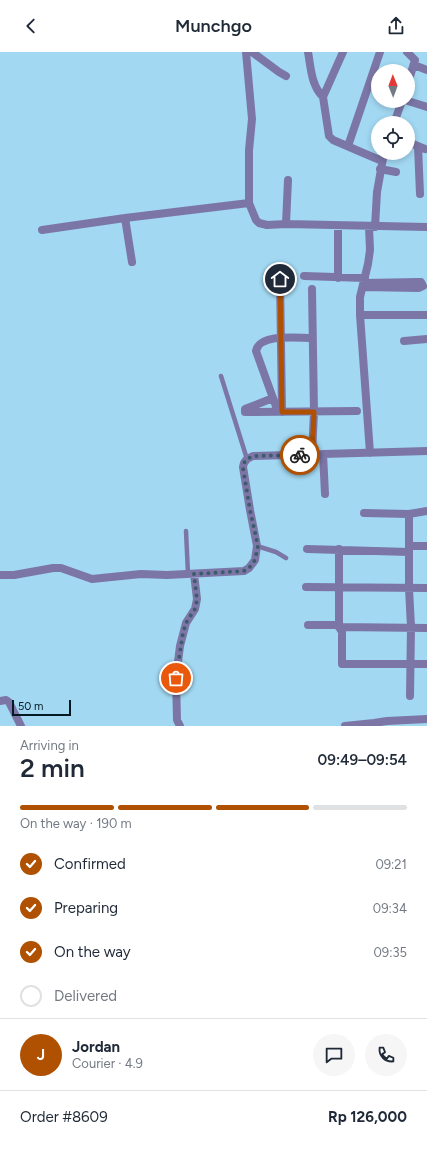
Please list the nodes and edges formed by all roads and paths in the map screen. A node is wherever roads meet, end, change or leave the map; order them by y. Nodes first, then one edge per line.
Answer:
1 (246, 52) edge
2 (252, 52) edge
3 (308, 52) edge
4 (343, 52) edge
5 (380, 52) edge
6 (407, 52) edge
7 (414, 64) edge
8 (415, 65) edge
9 (427, 70) edge
10 (286, 76) dead end
11 (323, 97) junction
12 (415, 103) edge
13 (427, 107) edge
14 (415, 144) edge
15 (348, 146) junction
16 (382, 161) edge
17 (396, 172) dead end
18 (288, 180) dead end
19 (420, 194) dead end
20 (249, 203) junction
21 (125, 218) junction
22 (286, 224) junction
23 (338, 226) junction
24 (372, 227) junction
25 (427, 227) edge
26 (42, 230) dead end
27 (132, 262) dead end
28 (304, 276) dead end
29 (338, 278) junction
30 (280, 279) dead end
31 (364, 283) junction
32 (312, 290) dead end
33 (360, 315) junction
34 (427, 315) edge
35 (281, 338) junction
36 (312, 338) junction
37 (427, 339) edge
38 (404, 341) dead end
39 (221, 376) dead end
40 (273, 398) junction
41 (357, 411) dead end
42 (280, 412) junction
43 (314, 412) junction
44 (427, 451) edge
45 (370, 453) junction
46 (312, 454) junction
47 (322, 454) junction
48 (247, 459) junction
49 (325, 494) dead end
50 (427, 511) edge
51 (364, 513) dead end
52 (408, 514) junction
53 (186, 531) dead end
54 (258, 546) junction
55 (427, 546) edge
56 (308, 549) dead end
57 (339, 549) junction
58 (409, 549) junction
59 (286, 558) dead end
60 (191, 574) junction
61 (0, 575) edge
62 (306, 587) dead end
63 (339, 587) junction
64 (409, 588) junction
65 (427, 588) edge
66 (308, 625) dead end
67 (339, 626) junction
68 (411, 627) junction
69 (427, 628) edge
70 (411, 664) junction
71 (427, 664) edge
72 (410, 696) dead end
73 (0, 701) edge
74 (427, 719) edge
75 (21, 726) edge
76 (180, 726) edge
77 (345, 726) edge

1 - 20 street
2 - 10 street
3 - 11 street
4 - 11 street
5 - 15 street
6 - 7 street
8 - 9 street
11 - 15 street
12 - 13 street
14 - 19 street
15 - 16 street
16 - 17 street
16 - 24 street
18 - 22 street
20 - 21 street
20 - 22 street
21 - 26 street
21 - 27 street
22 - 23 street
23 - 24 street
23 - 29 street
24 - 25 street
24 - 31 street
28 - 29 street
29 - 31 street
30 - 35 street
31 - 31 street
31 - 33 street
32 - 36 street
33 - 34 street
33 - 45 street
35 - 36 street
35 - 40 street
35 - 42 street
36 - 43 street
37 - 38 street
39 - 48 lane
40 - 42 street
40 - 42 street
41 - 43 street
42 - 43 street
43 - 46 street
44 - 45 street
45 - 47 street
46 - 47 street
46 - 48 street
47 - 49 street
48 - 54 street
50 - 52 street
51 - 52 street
52 - 58 street
53 - 60 lane
54 - 59 lane
54 - 60 street
55 - 58 street
56 - 57 street
57 - 58 street
57 - 63 street
58 - 64 street
60 - 61 street
60 - 76 street
62 - 63 street
63 - 64 street
63 - 67 street
64 - 65 street
64 - 68 street
66 - 67 street
67 - 68 street
67 - 70 street
68 - 69 street
68 - 70 street
70 - 71 street
70 - 72 street
73 - 75 street
74 - 77 street

